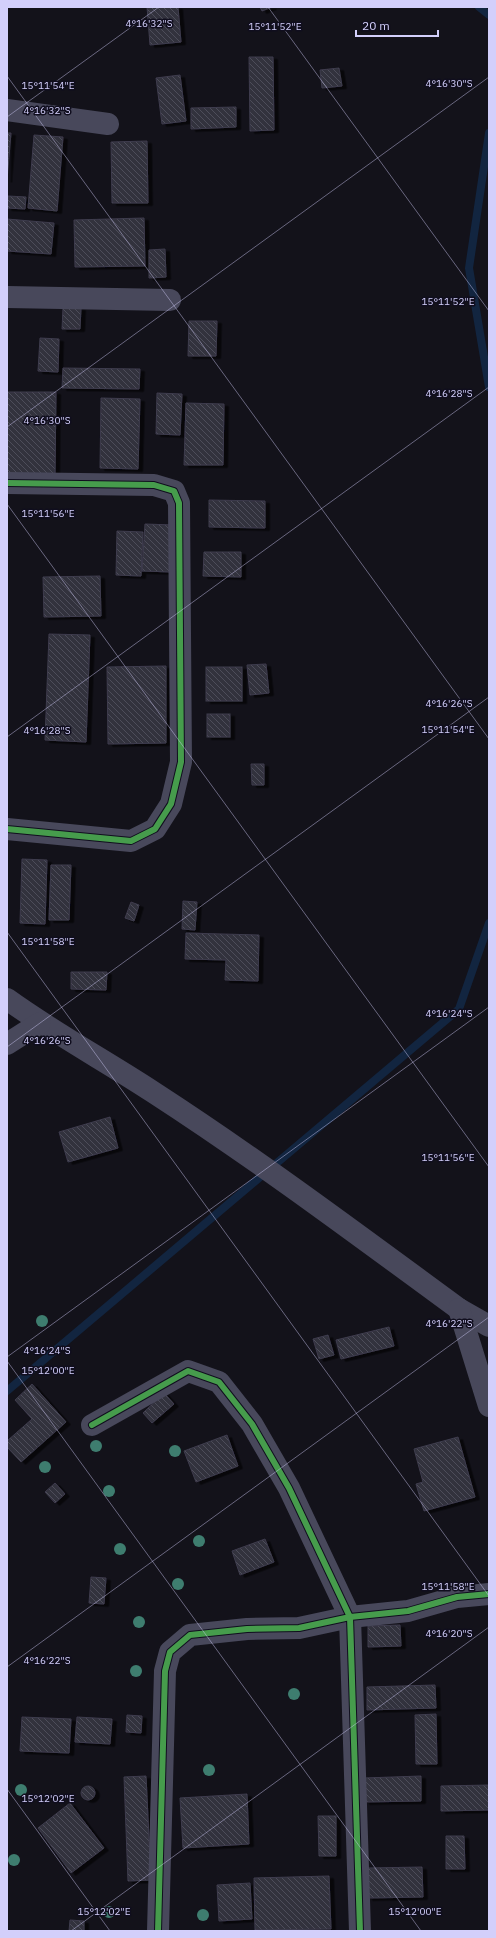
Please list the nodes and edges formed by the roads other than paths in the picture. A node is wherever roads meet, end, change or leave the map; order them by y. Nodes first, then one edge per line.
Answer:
1 (7, 110) edge
2 (108, 124) dead end
3 (7, 297) edge
4 (170, 300) dead end
5 (7, 483) edge
6 (7, 829) edge
7 (7, 999) edge
8 (40, 1023) junction
9 (7, 1044) edge
10 (459, 1309) junction
11 (489, 1326) edge
12 (489, 1406) edge
13 (92, 1425) dead end
14 (489, 1594) edge
15 (350, 1617) junction
16 (158, 1931) edge
17 (360, 1931) edge

1 - 2 street
3 - 4 street
5 - 6 street
7 - 8 street
8 - 9 street
8 - 10 street
10 - 11 street
10 - 12 street
13 - 15 street
14 - 15 street
15 - 16 street
15 - 17 street

